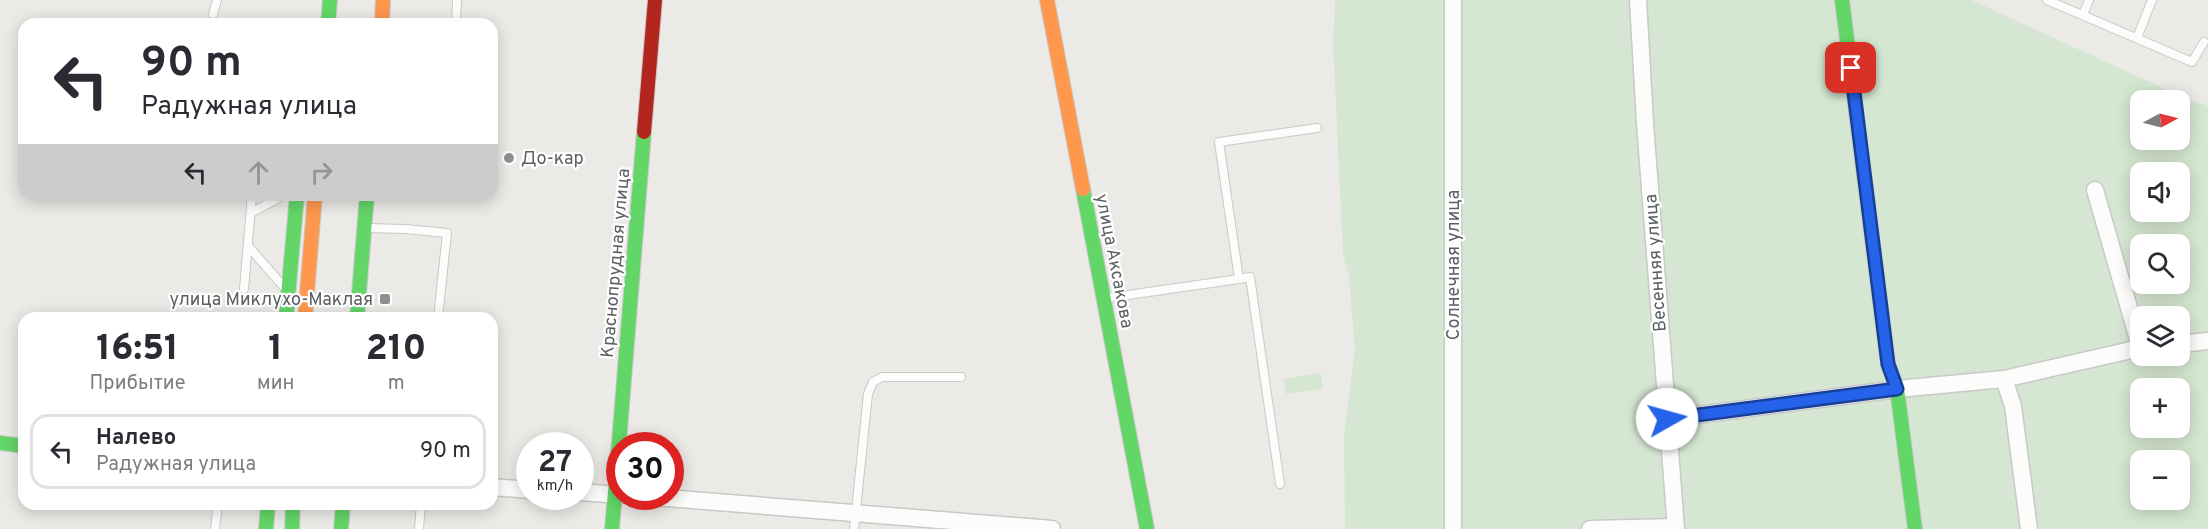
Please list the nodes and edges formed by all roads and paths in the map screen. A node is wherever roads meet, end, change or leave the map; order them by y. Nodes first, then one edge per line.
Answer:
1 (217, 0) edge
2 (330, 0) edge
3 (383, 0) edge
4 (457, 0) edge
5 (655, 0) edge
6 (1047, 0) edge
7 (1452, 0) edge
8 (1638, 0) edge
9 (1842, 0) edge
10 (2047, 0) edge
11 (2089, 0) edge
12 (2152, 0) edge
13 (213, 14) dead end
14 (2083, 15) junction
15 (328, 18) edge
16 (382, 18) edge
17 (456, 18) edge
18 (2137, 38) junction
19 (2204, 42) dead end
20 (1317, 128) dead end
21 (2095, 190) dead end
22 (252, 201) edge
23 (273, 201) edge
24 (296, 201) edge
25 (315, 201) edge
26 (367, 202) edge
27 (251, 213) junction
28 (364, 228) junction
29 (248, 246) junction
30 (1239, 279) junction
31 (244, 289) dead end
32 (289, 291) junction
33 (1103, 298) junction
34 (287, 312) edge
35 (305, 312) edge
36 (357, 312) edge
37 (439, 312) edge
38 (2130, 312) edge
39 (2208, 341) edge
40 (2190, 343) edge
41 (2130, 349) edge
42 (961, 377) dead end
43 (2004, 379) junction
44 (1897, 389) junction
45 (1667, 419) junction
46 (622, 432) edge
47 (0, 443) edge
48 (18, 445) edge
49 (1280, 484) dead end
50 (498, 488) edge
51 (516, 489) edge
52 (684, 501) edge
53 (217, 510) edge
54 (267, 510) edge
55 (293, 510) edge
56 (343, 510) edge
57 (421, 510) edge
58 (615, 510) edge
59 (854, 521) edge
60 (1676, 528) edge
61 (215, 529) edge
62 (266, 529) edge
63 (292, 529) edge
64 (341, 529) edge
65 (419, 529) edge
66 (612, 529) edge
67 (1052, 529) edge
68 (1147, 529) edge
69 (1454, 529) edge
70 (1590, 529) edge
71 (1915, 529) edge
72 (2029, 529) edge

1 - 13 lane
2 - 15 street
3 - 16 street
4 - 17 lane
5 - 46 street, Краснопрудная улица
6 - 33 street, улица Аксакова
7 - 69 street, Солнечная улица
8 - 45 street, Весенняя улица
9 - 44 street
10 - 14 lane
11 - 14 lane
12 - 18 lane
14 - 18 lane
18 - 19 lane
20 - 30 lane
21 - 38 street
22 - 27 lane
23 - 27 lane
24 - 32 street
25 - 35 street
26 - 28 street
27 - 29 lane
28 - 36 street
28 - 37 lane
29 - 31 lane
29 - 32 lane
30 - 33 lane
30 - 49 lane
32 - 34 street
33 - 68 street, улица Аксакова
39 - 40 street
41 - 43 street
42 - 59 lane
43 - 44 street
43 - 72 street
44 - 45 street
44 - 71 street
45 - 60 street, Весенняя улица
47 - 48 street
50 - 51 street
52 - 59 street
53 - 61 lane
54 - 62 street
55 - 63 street
56 - 64 street
57 - 65 lane
58 - 66 street, Краснопрудная улица
59 - 67 street
60 - 70 street

